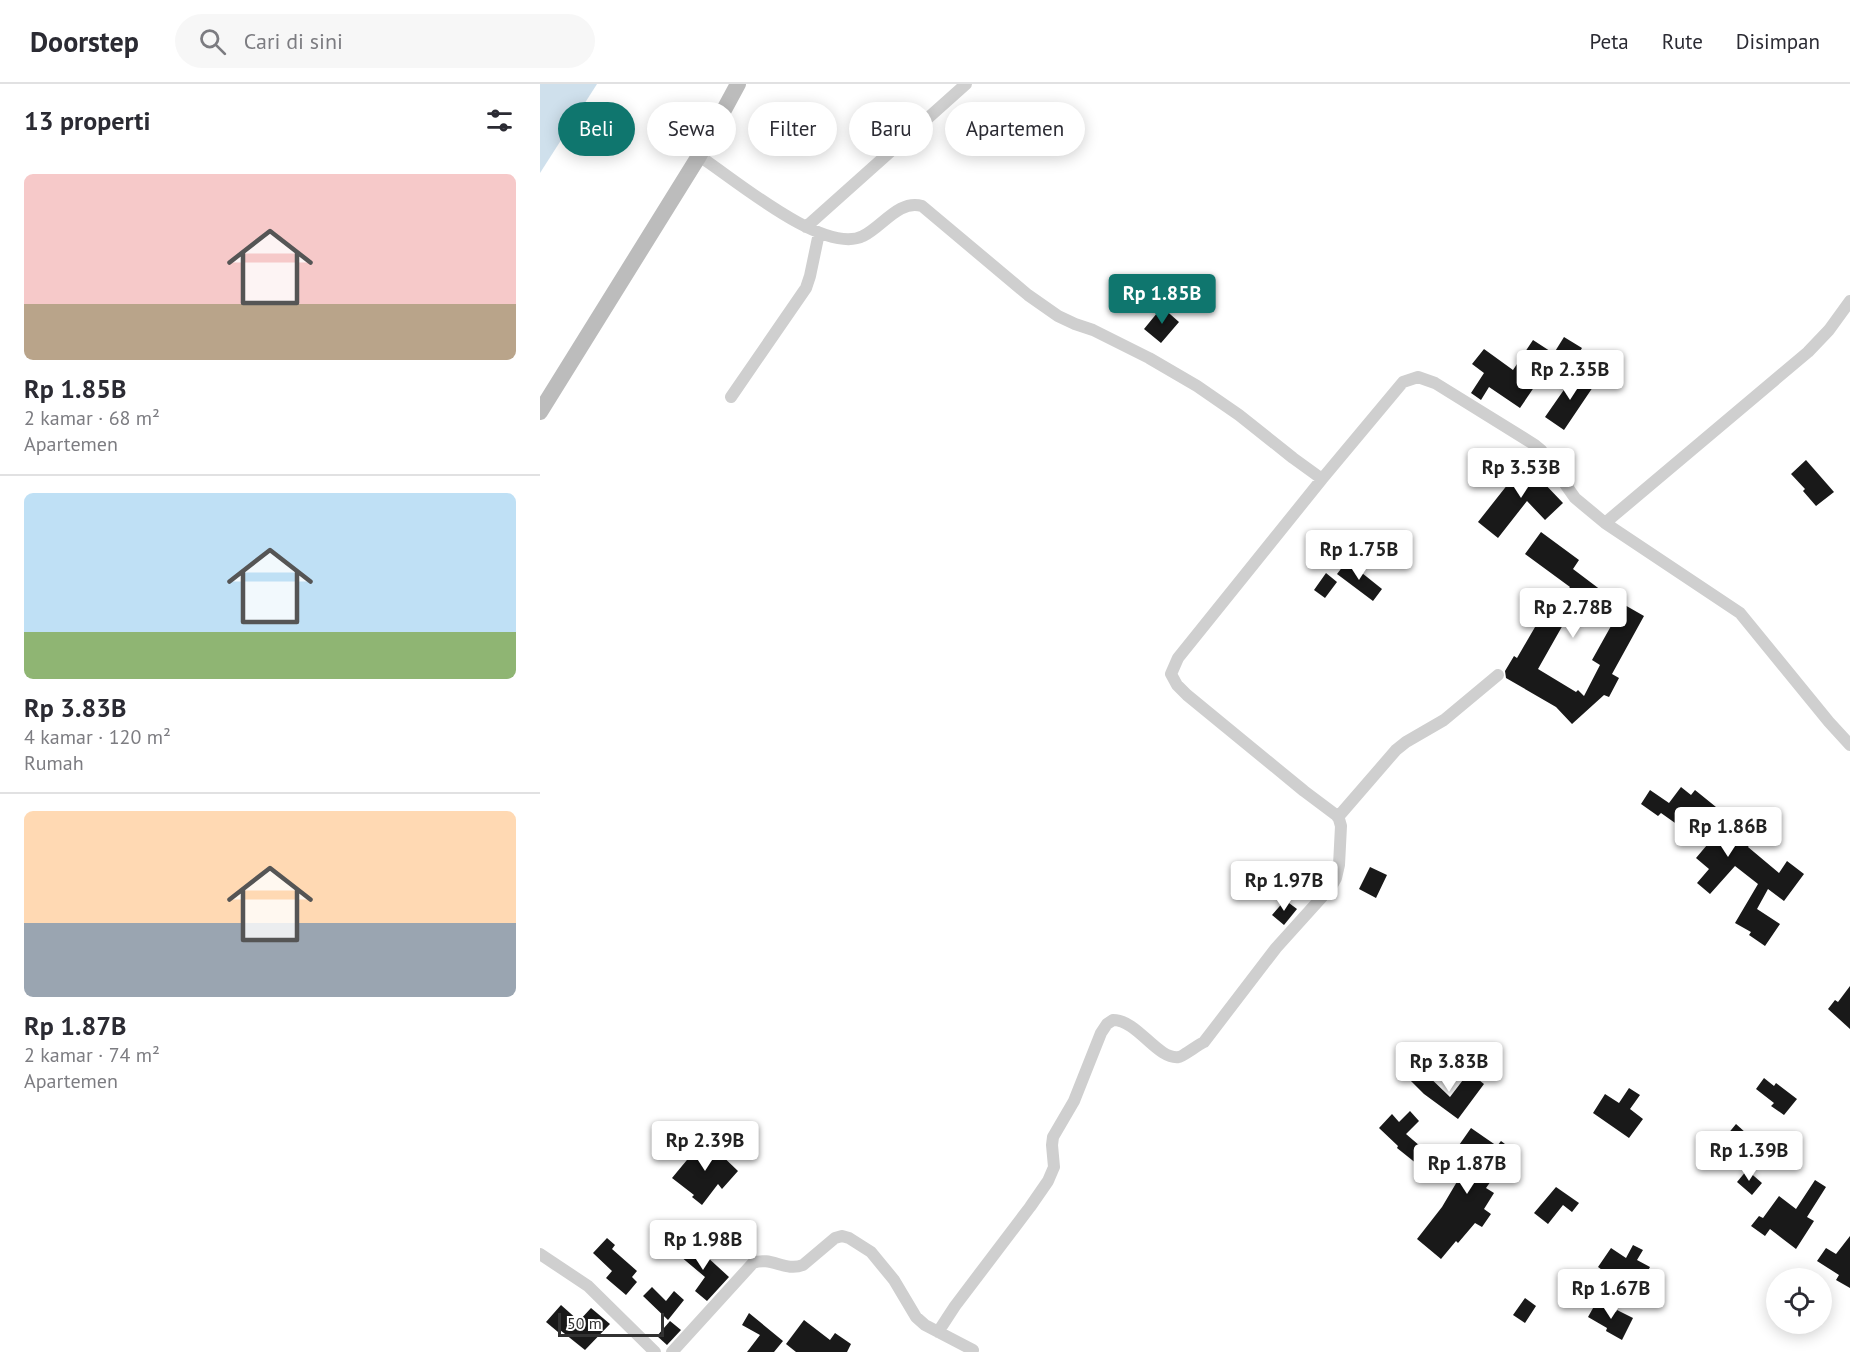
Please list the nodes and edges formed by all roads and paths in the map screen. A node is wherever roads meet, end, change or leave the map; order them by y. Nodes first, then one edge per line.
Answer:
1 (738, 84) edge
2 (966, 84) edge
3 (728, 102) edge
4 (699, 156) joint
5 (806, 227) junction
6 (819, 233) junction
7 (1850, 301) edge
8 (731, 397) dead end
9 (540, 412) edge
10 (1322, 479) junction
11 (1605, 522) junction
12 (1498, 675) dead end
13 (1850, 745) edge
14 (1338, 817) junction
15 (540, 1254) edge
16 (938, 1332) junction
17 (972, 1350) dead end
18 (655, 1352) edge
19 (672, 1352) edge

1 - 3 main road
2 - 5 street
4 - 5 street
4 - 9 main road
5 - 6 street
6 - 8 street
6 - 10 street
7 - 11 street
10 - 11 street
10 - 14 street
11 - 13 street
12 - 14 street
14 - 16 street
15 - 18 street
16 - 17 street
16 - 19 street

